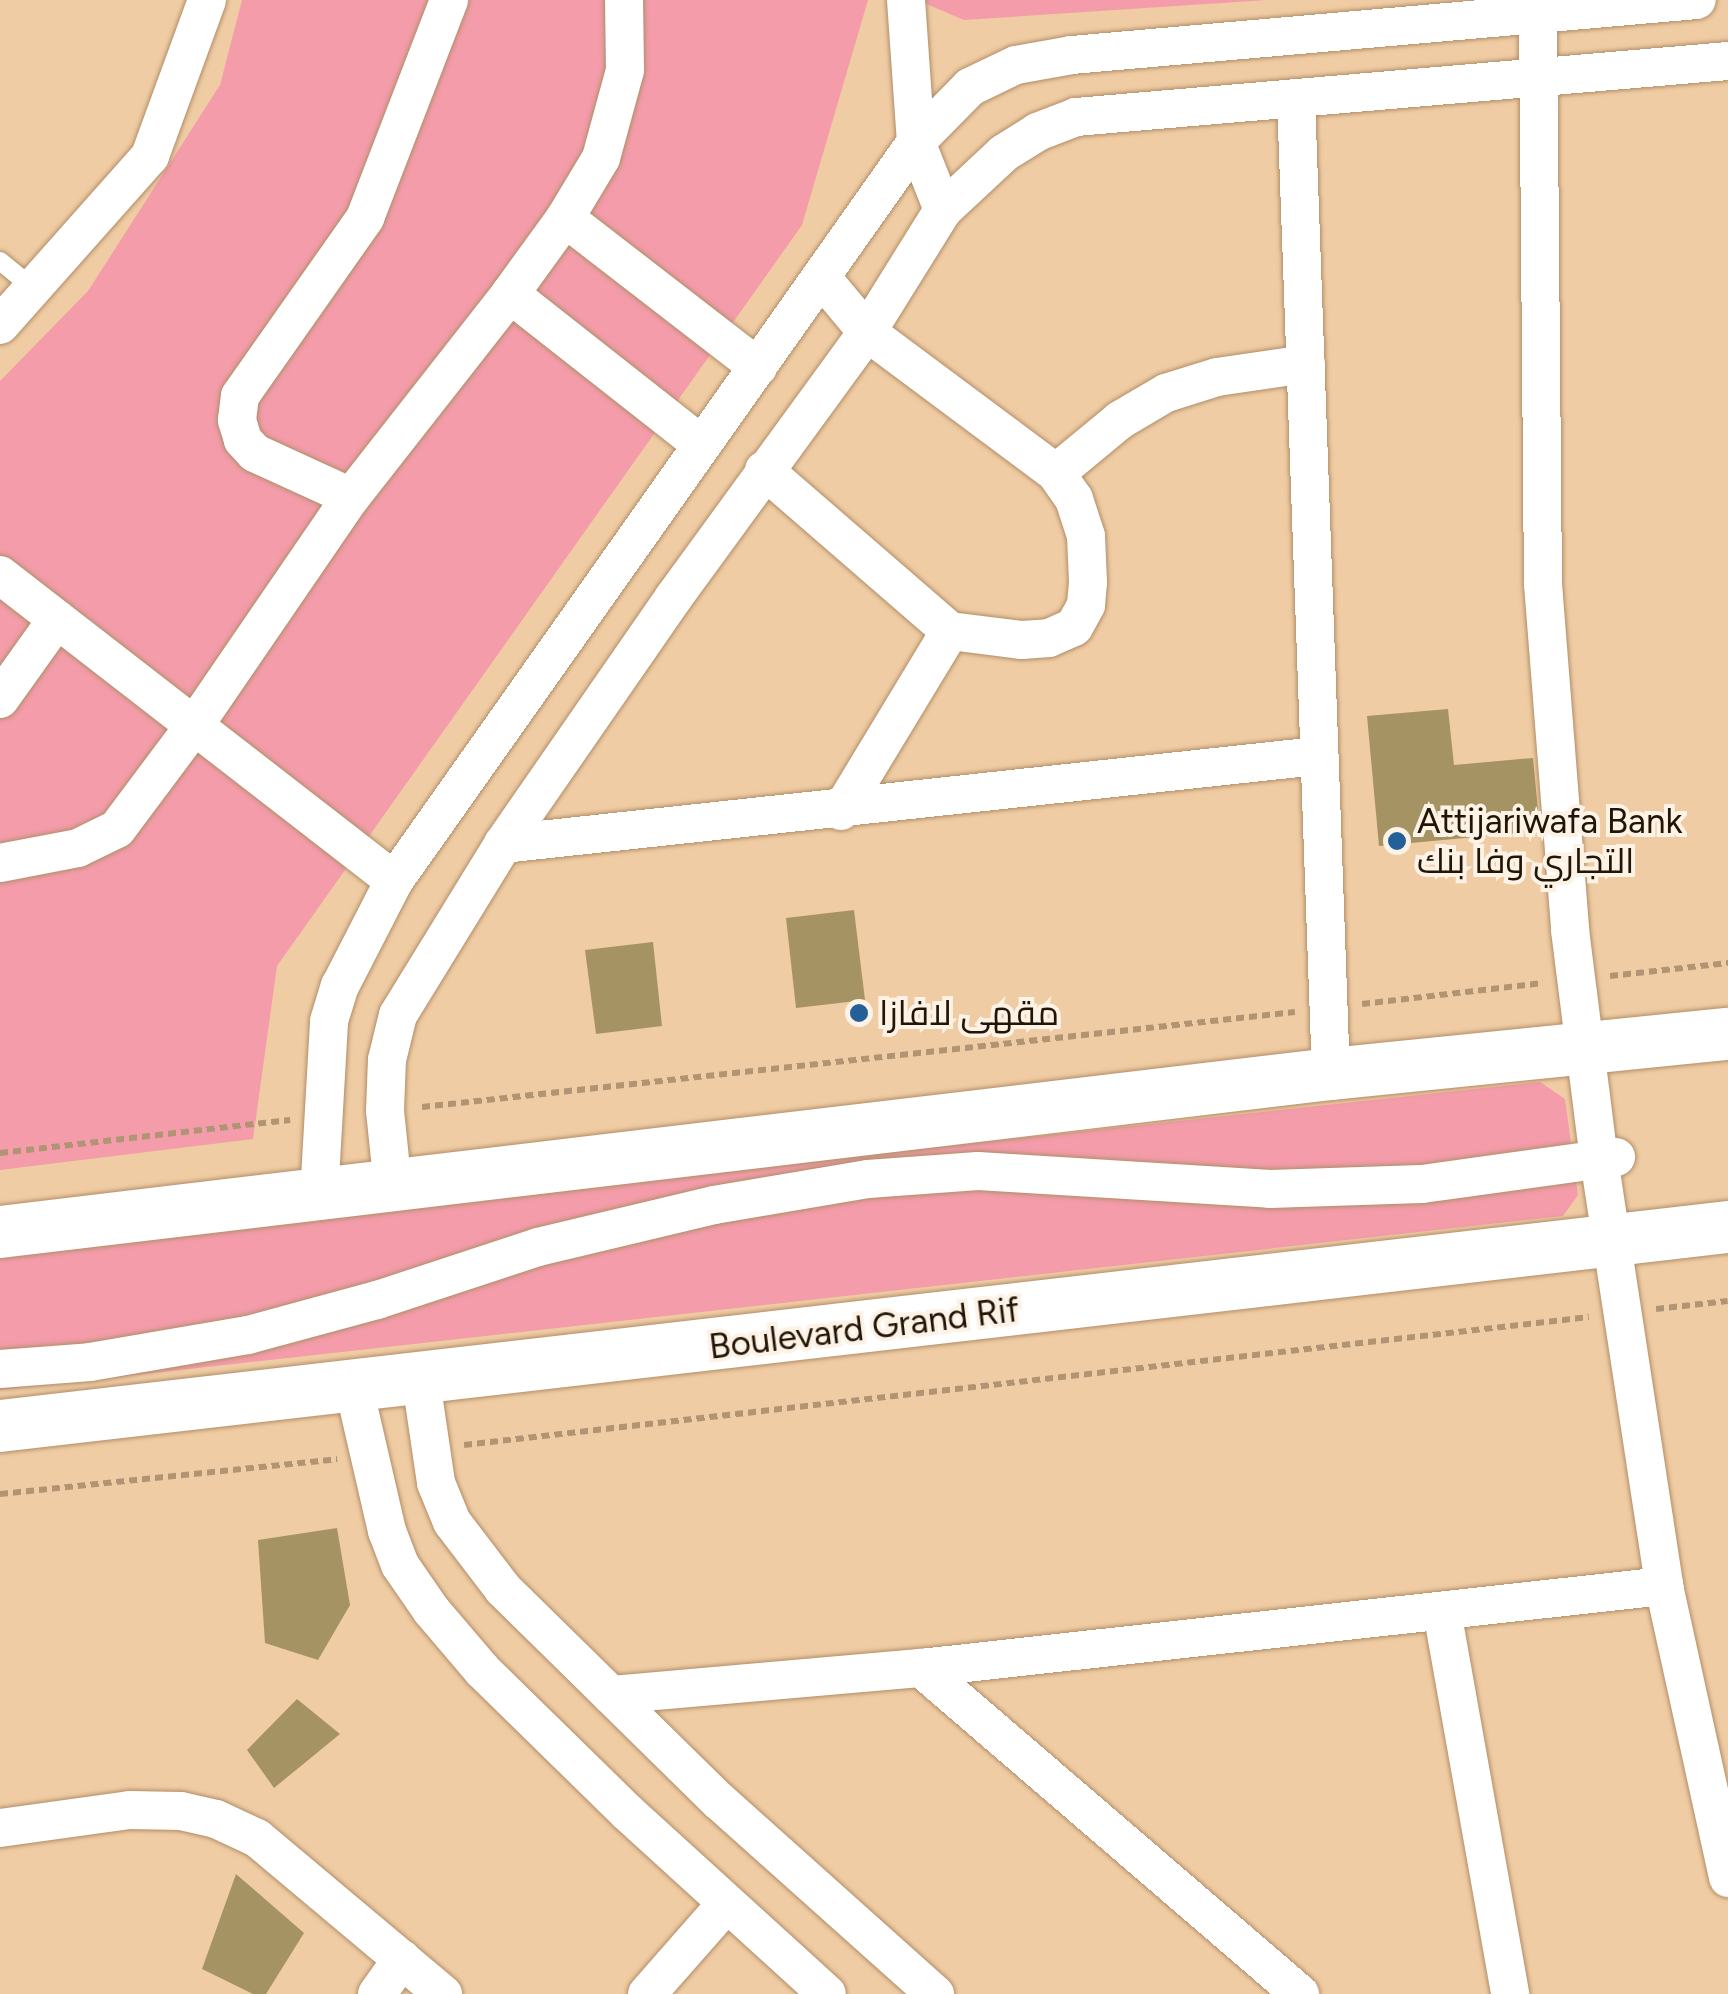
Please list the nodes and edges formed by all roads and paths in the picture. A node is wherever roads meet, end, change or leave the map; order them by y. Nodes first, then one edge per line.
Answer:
1 (207, 0) edge
2 (449, 0) edge
3 (624, 0) edge
4 (906, 0) edge
5 (1698, 0) edge
6 (1538, 14) junction
7 (1728, 61) edge
8 (1539, 77) junction
9 (1296, 98) junction
10 (916, 142) junction
11 (943, 210) junction
12 (565, 218) junction
13 (0, 261) edge
14 (820, 278) junction
15 (33, 288) junction
16 (510, 294) junction
17 (0, 326) edge
18 (867, 332) junction
19 (1306, 364) junction
20 (758, 366) junction
21 (702, 445) junction
22 (764, 470) junction
23 (1056, 473) junction
24 (351, 497) junction
25 (0, 575) edge
26 (57, 619) junction
27 (950, 631) junction
28 (0, 699) edge
29 (194, 726) junction
30 (1317, 756) junction
31 (840, 810) junction
32 (503, 844) junction
33 (0, 863) edge
34 (394, 881) junction
35 (1728, 963) edge
36 (1576, 980) junction
37 (1328, 1008) junction
38 (1728, 1034) edge
39 (1583, 1050) junction
40 (1331, 1074) junction
41 (385, 1111) junction
42 (322, 1117) junction
43 (0, 1152) edge
44 (1608, 1158) junction
45 (393, 1188) junction
46 (319, 1196) junction
47 (1728, 1227) edge
48 (0, 1232) edge
49 (1610, 1240) junction
50 (1728, 1301) edge
51 (1622, 1313) junction
52 (0, 1369) edge
53 (420, 1380) junction
54 (354, 1388) junction
55 (0, 1426) edge
56 (431, 1448) junction
57 (369, 1456) junction
58 (0, 1494) edge
59 (1664, 1586) junction
60 (1442, 1611) junction
61 (921, 1668) junction
62 (611, 1695) junction
63 (0, 1828) edge
64 (1728, 1878) edge
65 (726, 1904) junction
66 (402, 1959) junction
67 (376, 1994) edge
68 (443, 1994) edge
69 (647, 1994) edge
70 (828, 1994) edge
71 (935, 1994) edge
72 (1300, 1994) edge
73 (1510, 1994) edge

1 - 15 street
2 - 24 street
3 - 12 street
4 - 10 street
5 - 6 street
6 - 8 street
6 - 10 street
7 - 8 street
8 - 9 street
8 - 36 street
9 - 11 street
9 - 19 street
10 - 11 street
10 - 14 street
11 - 18 street
12 - 16 street
12 - 20 street
13 - 15 lane
14 - 18 street
14 - 20 street
15 - 17 street
16 - 21 street
16 - 24 street
18 - 22 street
18 - 23 street
19 - 23 street
19 - 30 street
20 - 21 street
21 - 34 street
22 - 27 street
22 - 32 street
23 - 27 street
24 - 29 street
25 - 26 street
26 - 28 street
26 - 29 street
27 - 31 street
29 - 33 street
29 - 34 street
30 - 31 street
30 - 37 street
31 - 32 street
32 - 41 street
34 - 42 street
35 - 36 path
36 - 37 path
36 - 39 street
37 - 40 street
37 - 41 path
38 - 39 street
39 - 40 street
39 - 44 street
40 - 45 street
41 - 45 street
42 - 43 path
42 - 46 street
44 - 49 street
44 - 52 street
45 - 46 street
46 - 48 street
47 - 49 street, Boulevard Grand Rif
49 - 51 street
49 - 53 street, Boulevard Grand Rif
50 - 51 path
51 - 56 path
51 - 59 street
53 - 54 street, Boulevard Grand Rif
53 - 56 street
54 - 55 street, Boulevard Grand Rif
54 - 57 street
56 - 62 street
57 - 58 path
57 - 65 street
59 - 60 street
59 - 64 street
60 - 61 street
60 - 73 street
61 - 62 street
61 - 72 street
62 - 71 street
63 - 66 street
65 - 69 street
65 - 70 street
66 - 67 street
66 - 68 street

